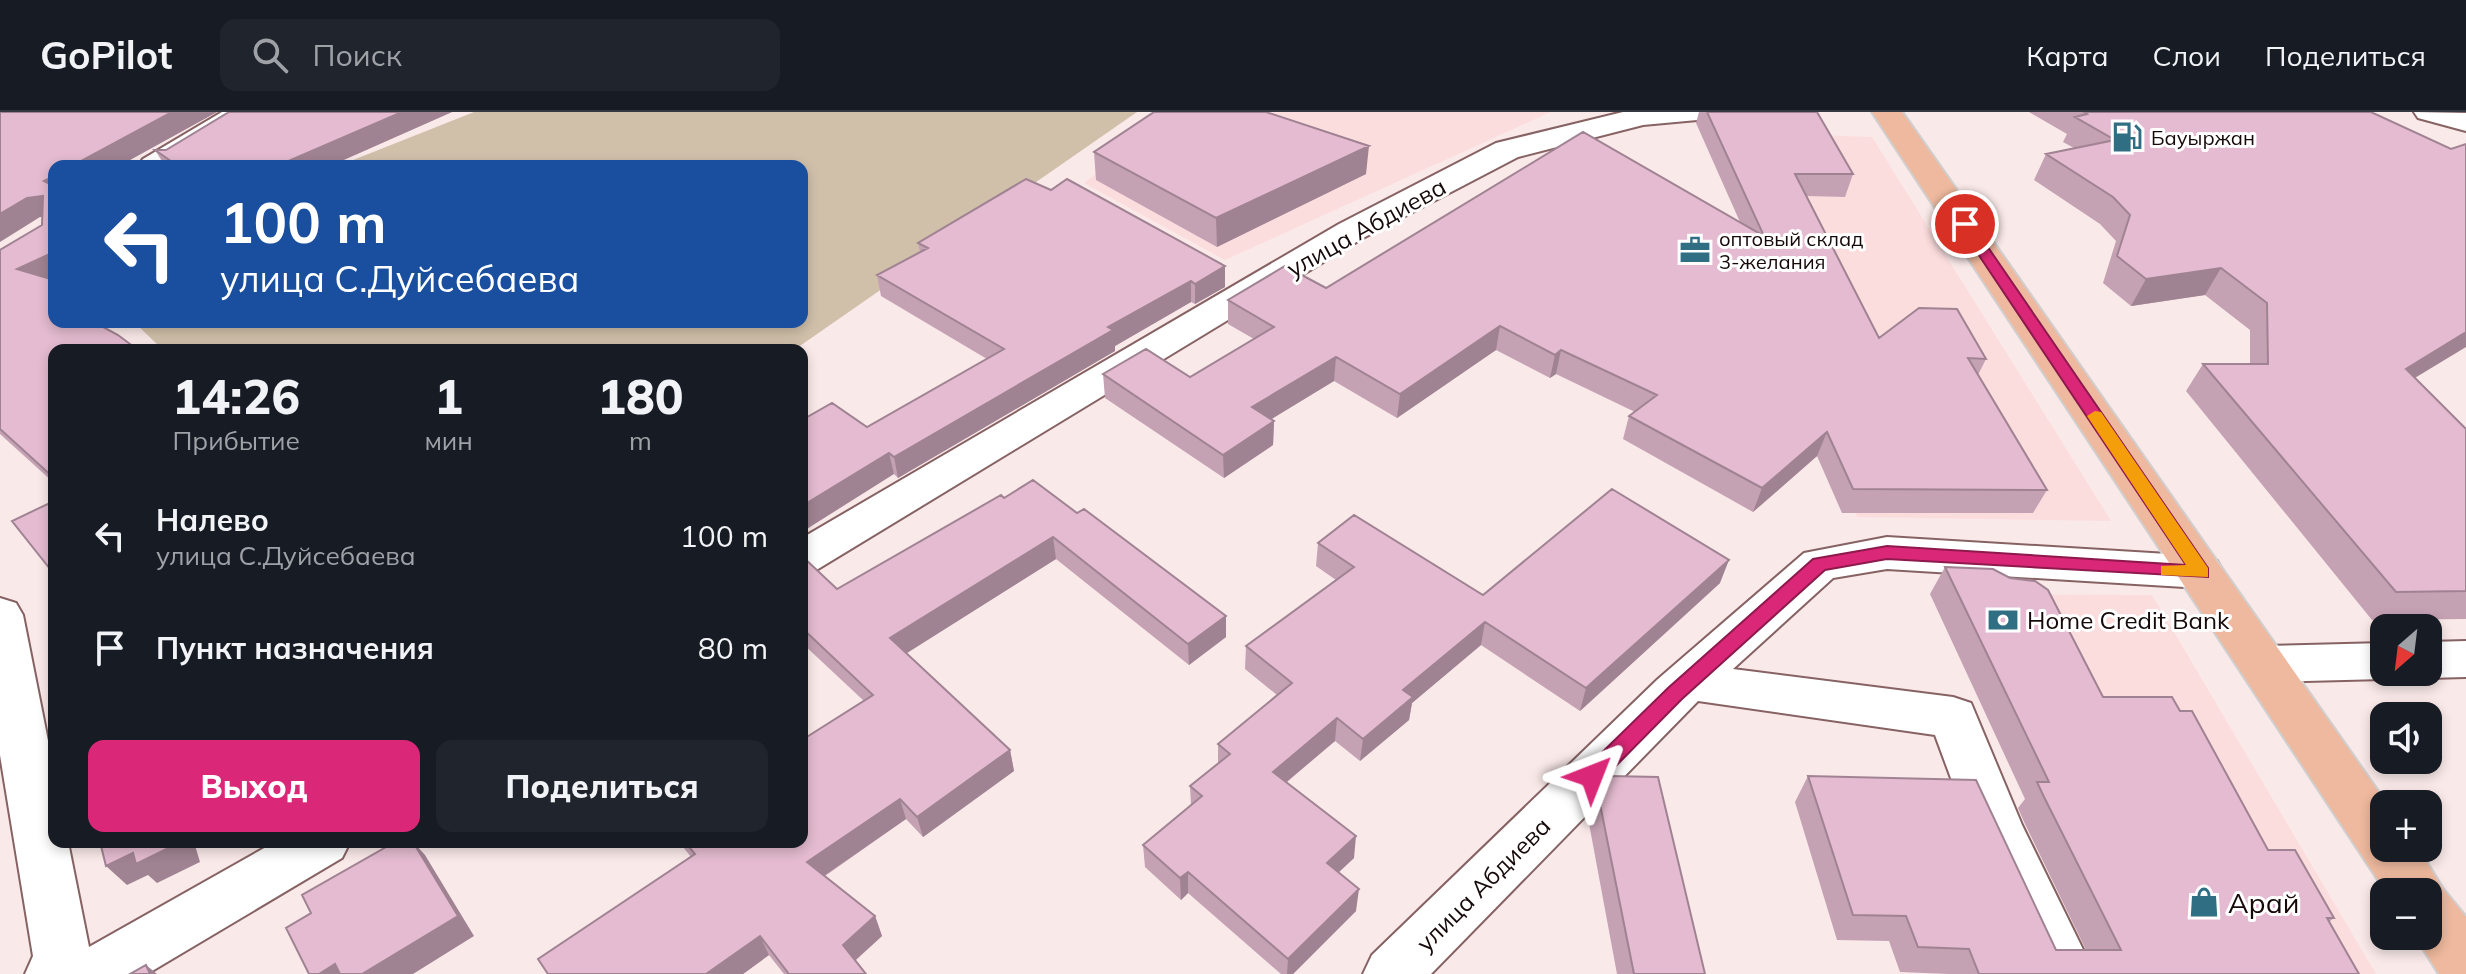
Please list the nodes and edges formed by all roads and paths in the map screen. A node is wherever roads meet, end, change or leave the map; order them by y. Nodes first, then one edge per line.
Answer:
1 (243, 112) edge
2 (1708, 112) edge
3 (1887, 112) edge
4 (2429, 112) edge
5 (2466, 122) edge
6 (164, 160) edge
7 (1220, 266) edge
8 (1259, 288) junction
9 (808, 554) edge
10 (2201, 572) junction
11 (0, 615) edge
12 (2466, 659) edge
13 (2442, 660) edge
14 (2370, 661) edge
15 (2264, 664) junction
16 (1691, 681) junction
17 (2370, 822) edge
18 (313, 848) edge
19 (2442, 929) edge
20 (2466, 965) edge
21 (54, 974) edge
22 (95, 974) edge
23 (1392, 974) edge
24 (2066, 974) edge

1 - 6 street
2 - 8 street, улица Абдиева
3 - 10 main road
4 - 5 street
7 - 8 street
8 - 9 street, улица Абдиева
10 - 15 main road
10 - 16 street, улица Абдиева
11 - 21 street
12 - 13 street
14 - 15 street
15 - 17 main road
16 - 23 street, улица Абдиева
16 - 24 street
18 - 22 street
19 - 20 main road

